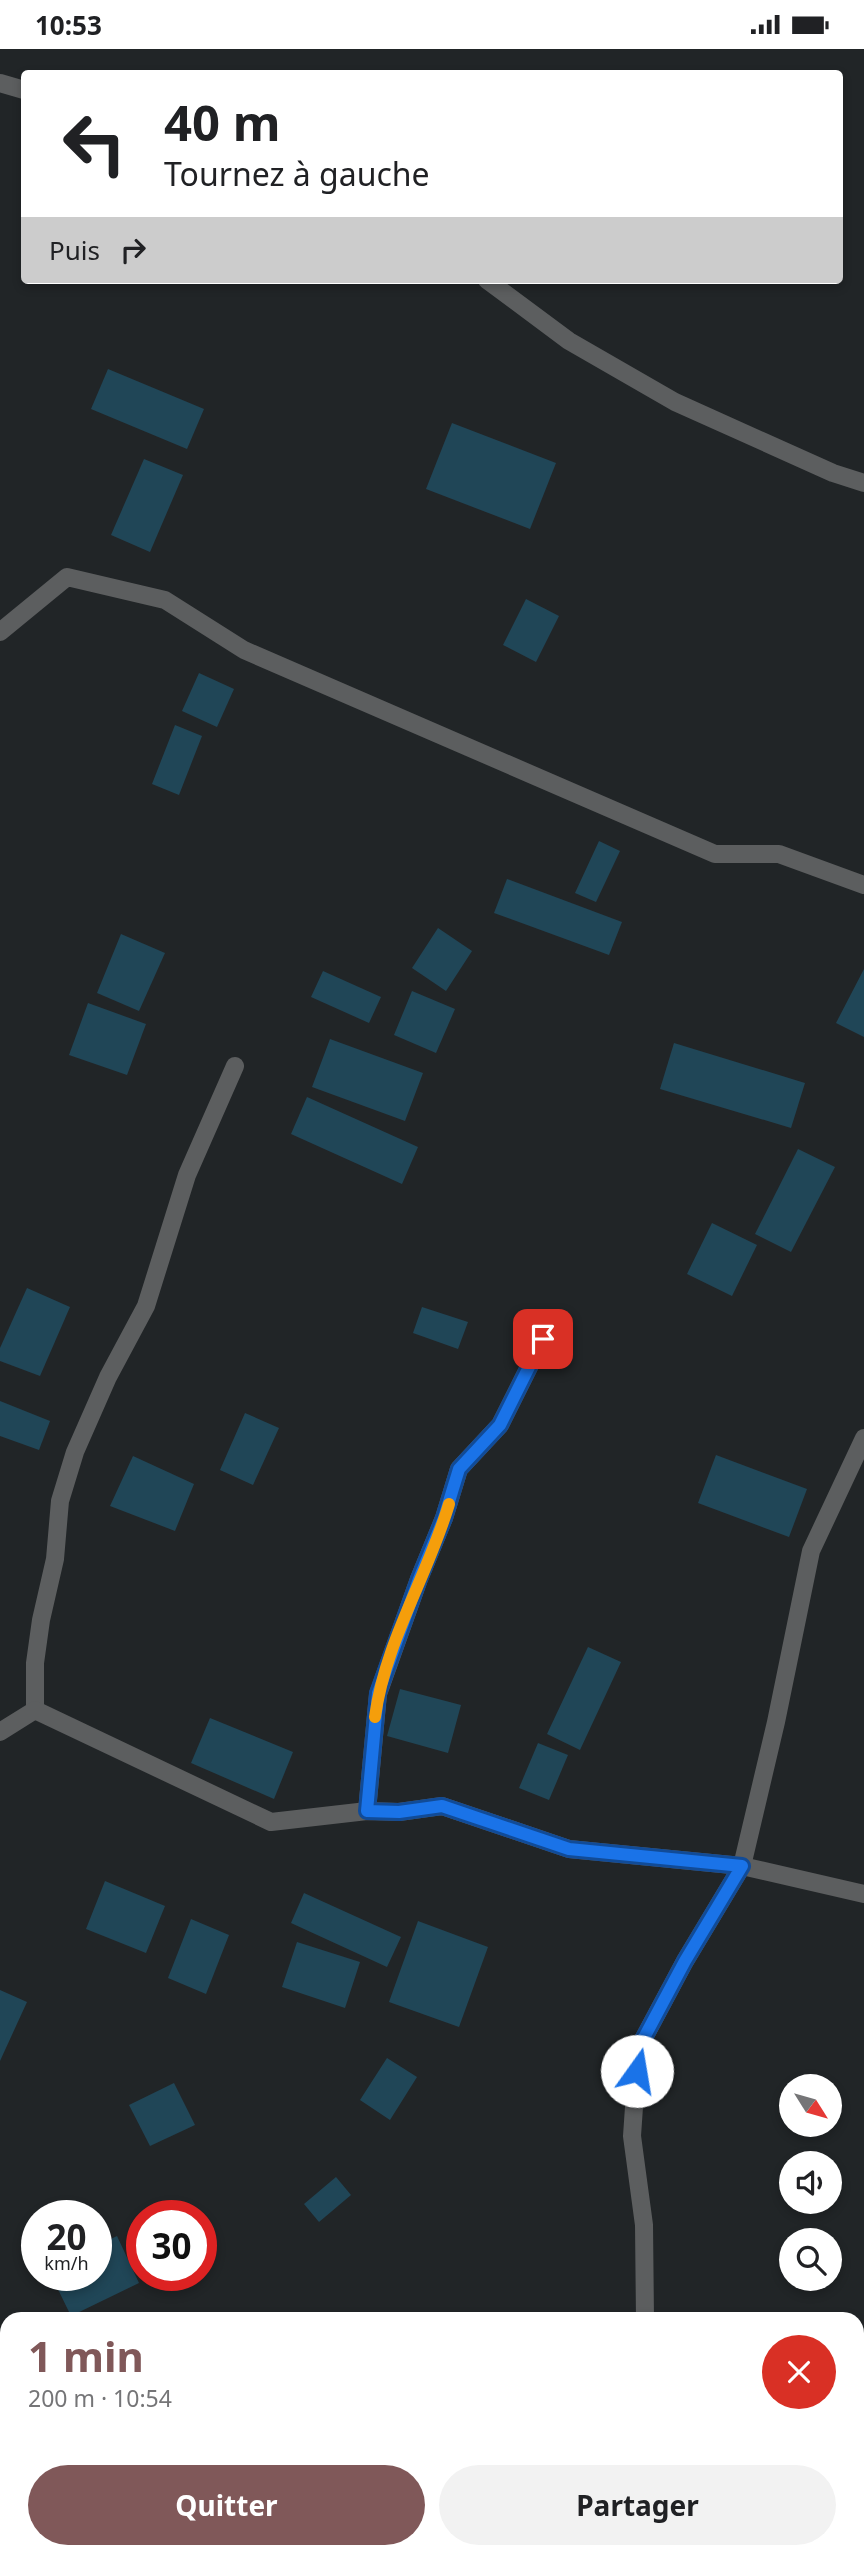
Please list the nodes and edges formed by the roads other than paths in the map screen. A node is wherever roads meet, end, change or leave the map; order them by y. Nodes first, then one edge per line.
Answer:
1 (0, 83) edge
2 (21, 89) edge
3 (492, 284) edge
4 (864, 483) edge
5 (0, 632) edge
6 (864, 885) edge
7 (235, 1066) dead end
8 (543, 1339) dead end
9 (864, 1438) edge
10 (35, 1710) junction
11 (0, 1732) edge
12 (367, 1811) junction
13 (742, 1866) junction
14 (864, 1894) edge
15 (642, 2312) edge

1 - 2 street
3 - 4 street
5 - 6 street
7 - 10 street
8 - 12 street
9 - 13 street
10 - 11 street
10 - 12 street
12 - 13 street
13 - 14 street
13 - 15 street

